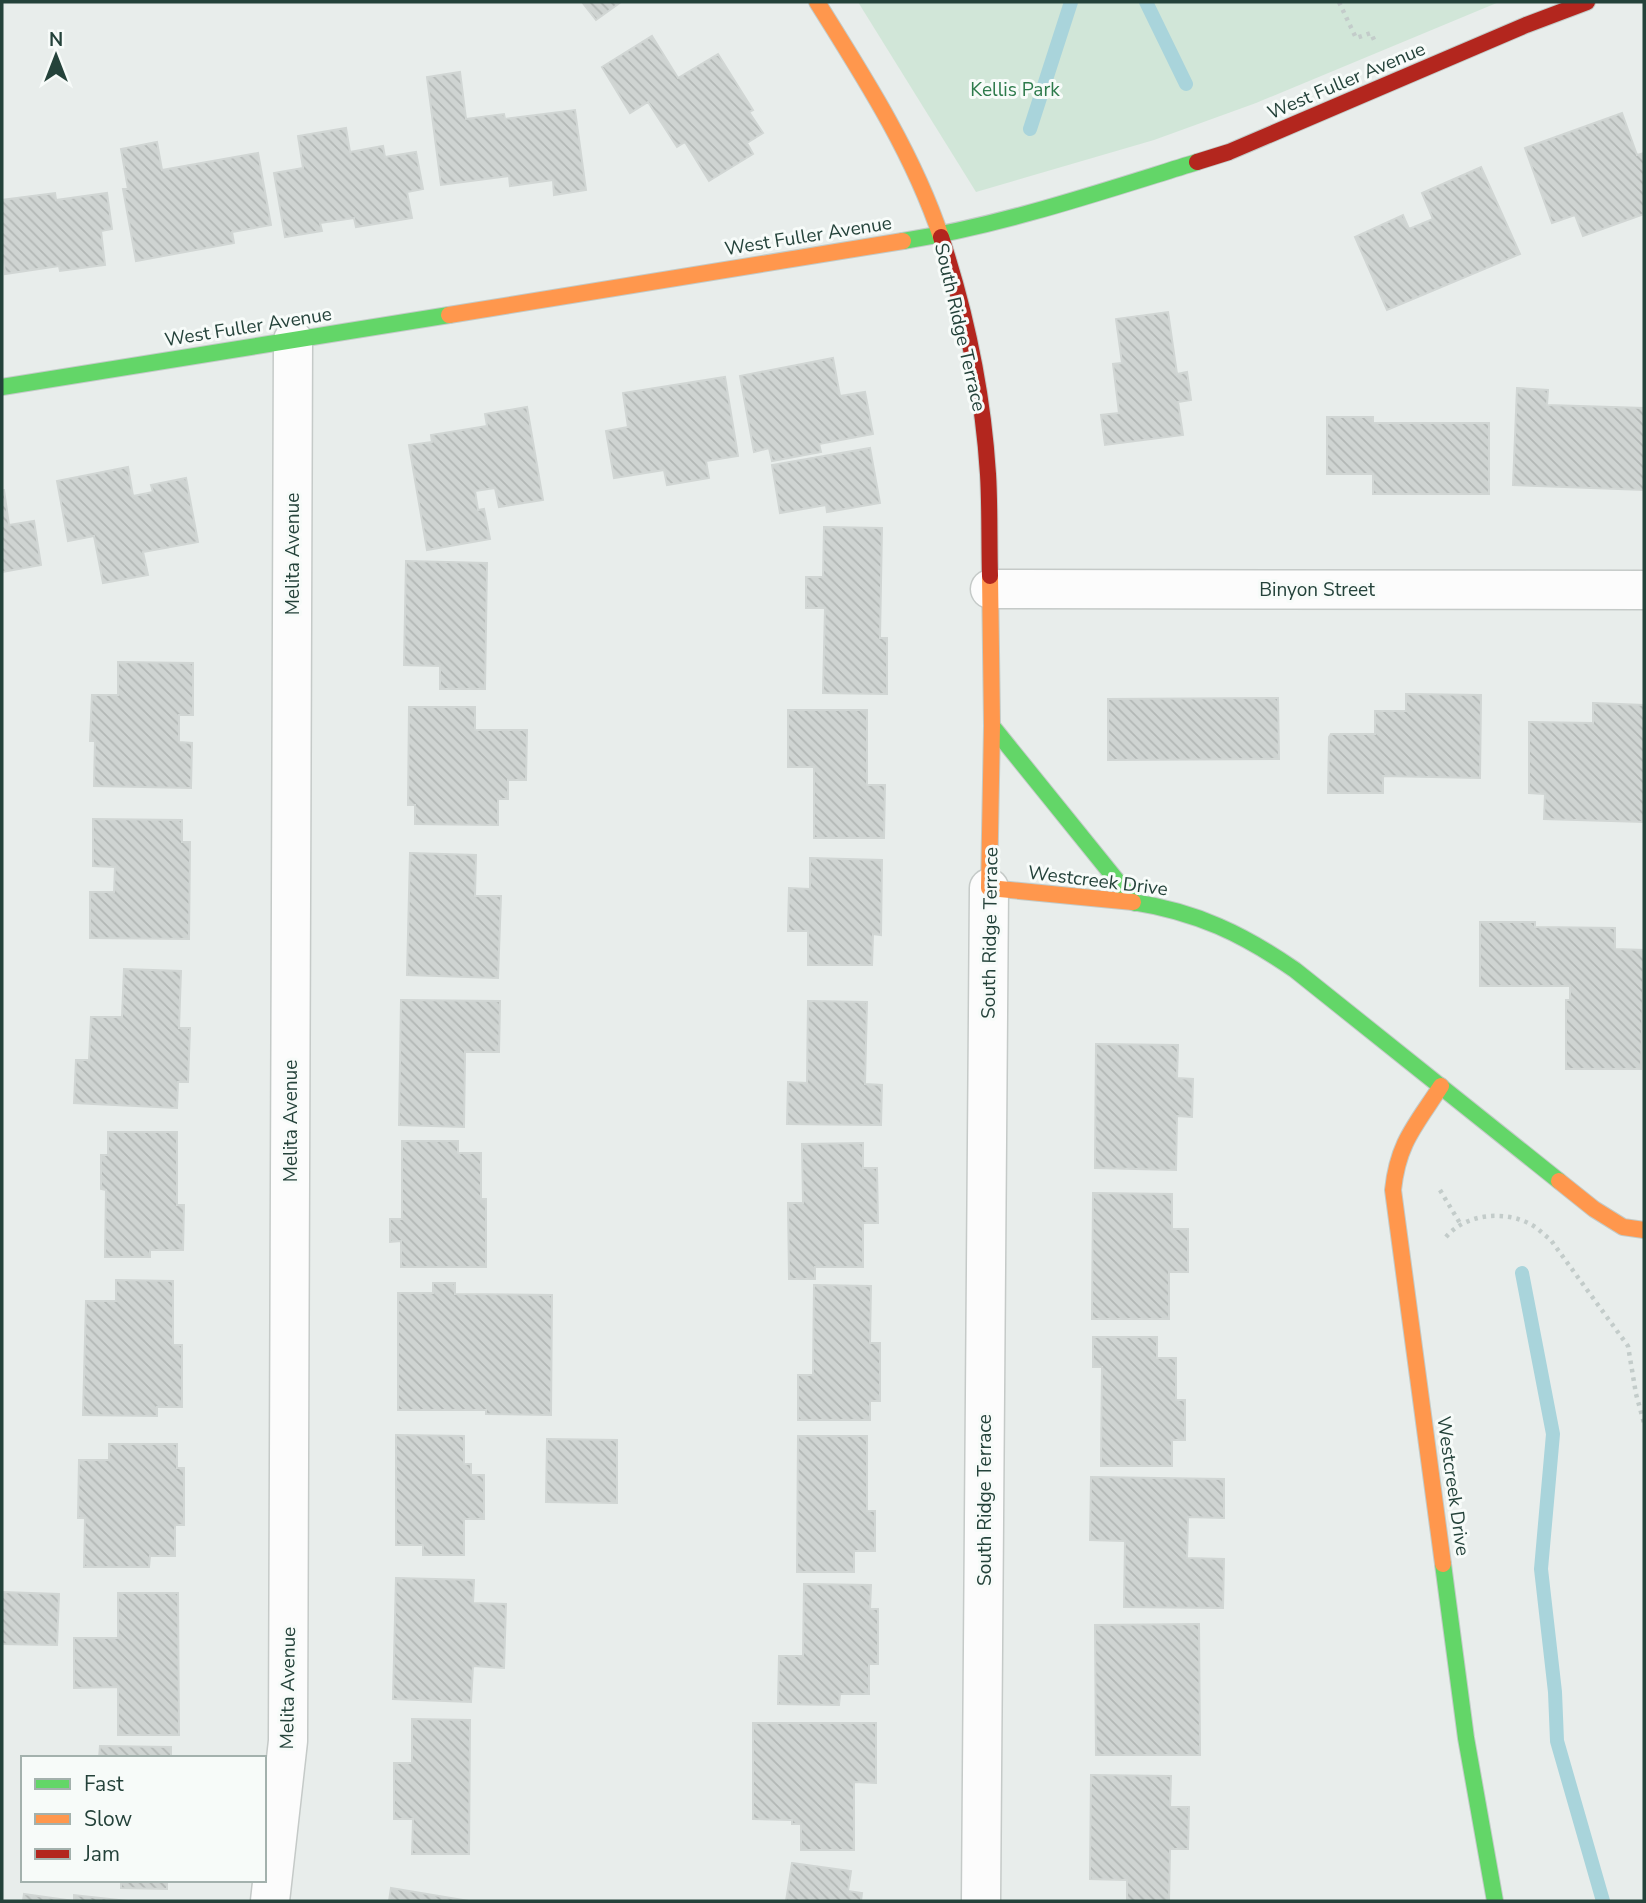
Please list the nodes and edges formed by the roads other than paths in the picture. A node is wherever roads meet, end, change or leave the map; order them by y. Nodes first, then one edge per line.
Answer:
1 (817, 2) edge
2 (1587, 2) edge
3 (940, 235) junction
4 (293, 340) junction
5 (2, 387) edge
6 (990, 589) junction
7 (1644, 590) edge
8 (992, 726) junction
9 (989, 888) junction
10 (1135, 903) junction
11 (1441, 1086) junction
12 (1644, 1230) edge
13 (270, 1901) edge
14 (981, 1901) edge
15 (1495, 1901) edge

1 - 3 street, South Ridge Terrace
2 - 3 street, West Fuller Avenue
3 - 4 street, West Fuller Avenue
3 - 6 street, South Ridge Terrace
4 - 5 street, West Fuller Avenue
4 - 13 street, Melita Avenue
6 - 7 street, Binyon Street
6 - 8 street, South Ridge Terrace
8 - 9 street, South Ridge Terrace
8 - 10 street
9 - 10 street, Westcreek Drive
9 - 14 street, South Ridge Terrace
10 - 11 street, Westcreek Drive
11 - 12 street, Westcreek Drive
11 - 15 street, Westcreek Drive

